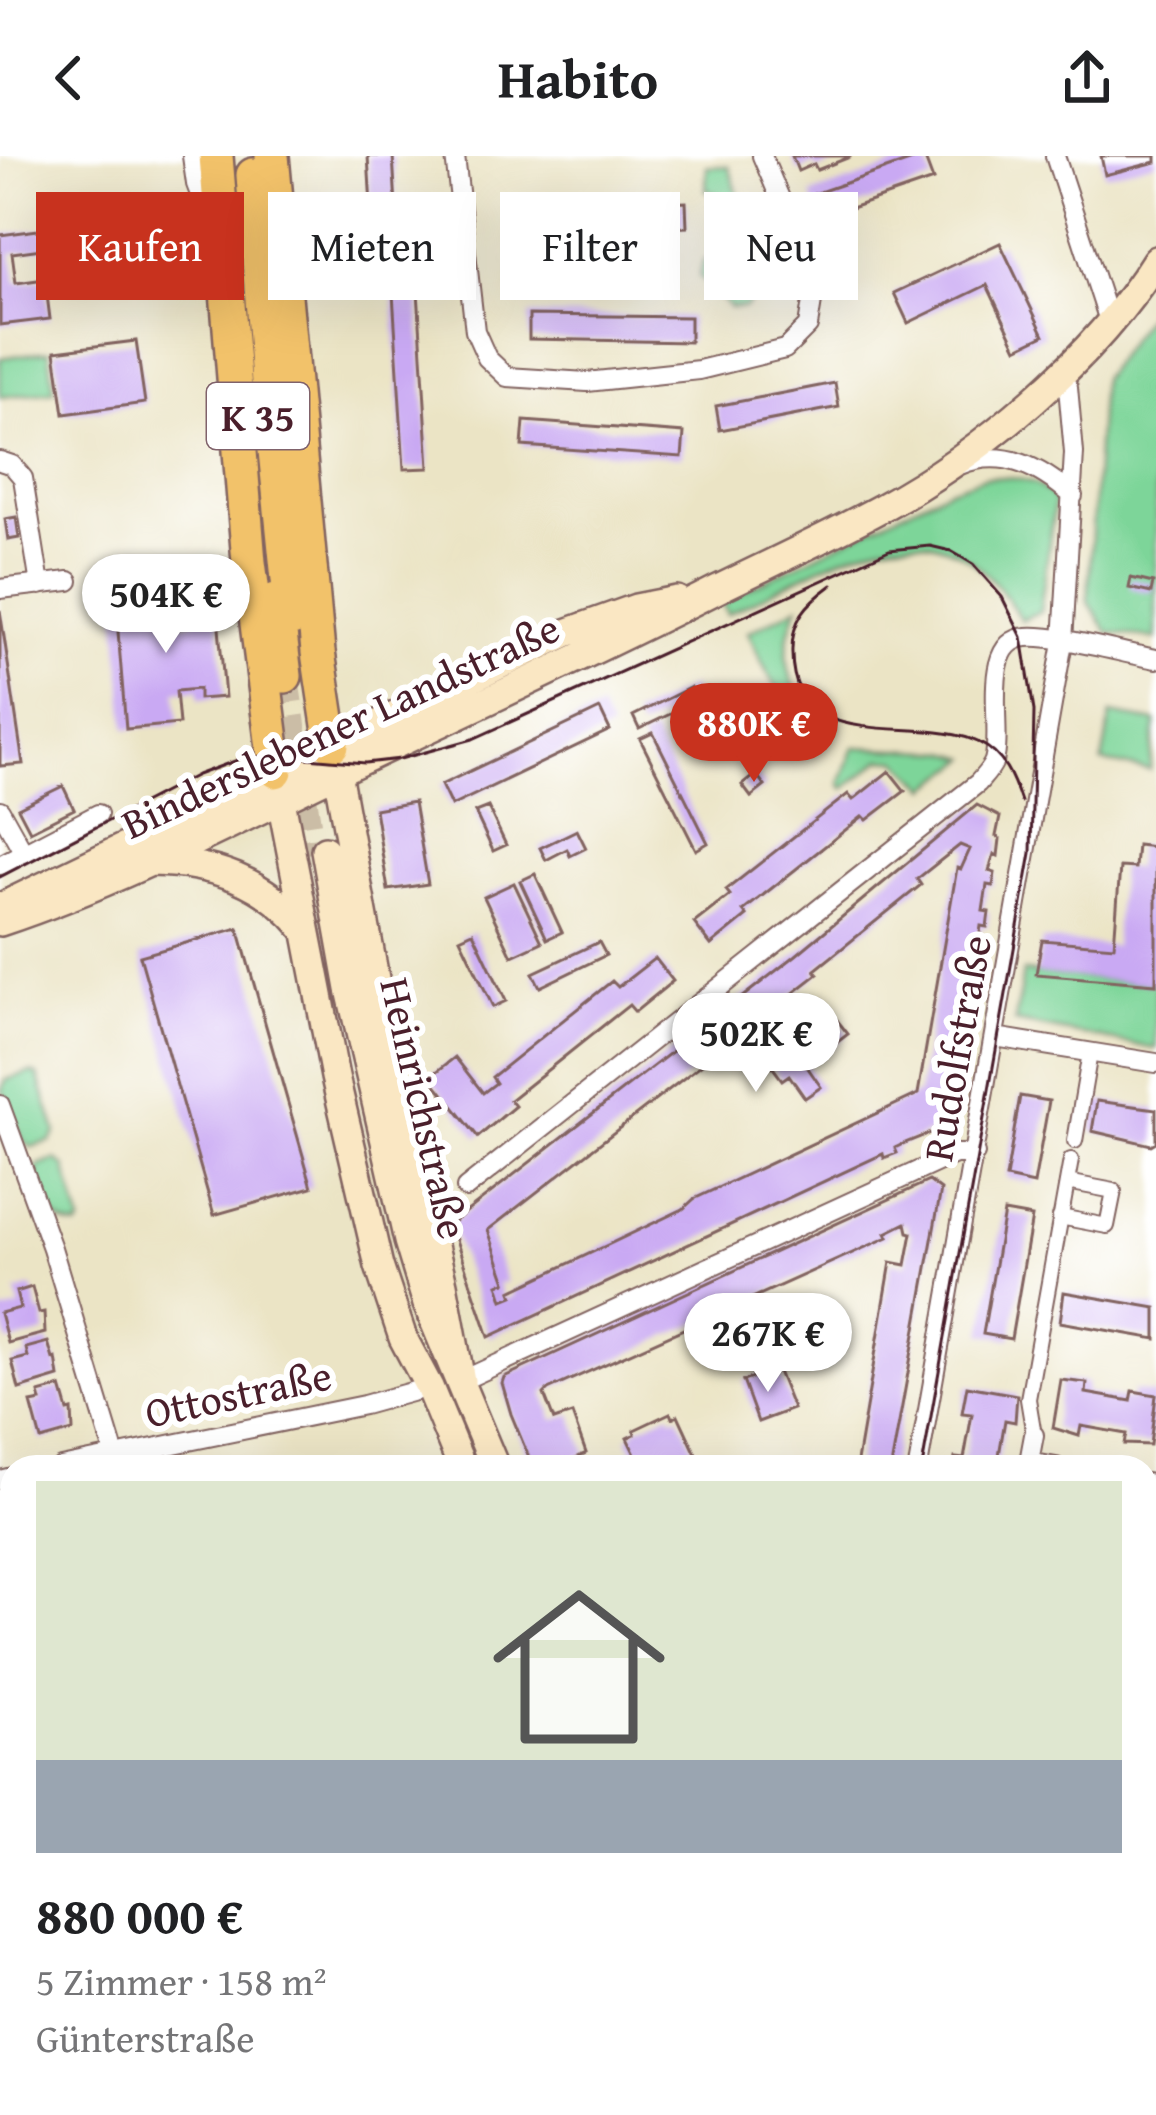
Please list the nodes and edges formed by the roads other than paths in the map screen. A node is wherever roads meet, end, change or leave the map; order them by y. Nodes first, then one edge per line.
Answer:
1 (192, 156) edge
2 (216, 156) edge
3 (234, 156) edge
4 (251, 156) edge
5 (272, 156) edge
6 (455, 156) edge
7 (762, 156) edge
8 (1055, 156) edge
9 (200, 192) edge
10 (218, 192) edge
11 (1156, 260) edge
12 (226, 300) edge
13 (1109, 321) junction
14 (1060, 374) junction
15 (0, 461) edge
16 (933, 476) junction
17 (1073, 496) junction
18 (69, 581) dead end
19 (40, 585) junction
20 (0, 590) edge
21 (1063, 642) junction
22 (1156, 659) edge
23 (334, 758) junction
24 (278, 784) junction
25 (0, 810) edge
26 (98, 814) dead end
27 (24, 853) junction
28 (148, 861) junction
29 (0, 866) edge
30 (0, 908) edge
31 (0, 922) edge
32 (304, 928) junction
33 (995, 1037) junction
34 (1090, 1053) junction
35 (1156, 1064) edge
36 (0, 1105) edge
37 (1075, 1142) dead end
38 (975, 1154) junction
39 (1071, 1160) dead end
40 (1067, 1182) junction
41 (466, 1188) dead end
42 (1060, 1217) junction
43 (461, 1381) junction
44 (429, 1387) junction
45 (1034, 1435) joint
46 (115, 1455) edge
47 (120, 1455) edge
48 (457, 1455) edge
49 (490, 1455) edge
50 (920, 1455) edge
51 (1031, 1455) edge

1 - 9 street
2 - 10 highway, K 35
3 - 4 highway, K 35
5 - 23 highway, K 35
6 - 7 street
8 - 13 street
11 - 13 main road, Binderslebener Landstraße
12 - 24 highway, K 35
13 - 14 main road, Binderslebener Landstraße
14 - 16 main road, Binderslebener Landstraße
14 - 17 street, Rudolfstraße
15 - 19 street
16 - 17 street
16 - 23 main road, Binderslebener Landstraße
17 - 21 street, Rudolfstraße
18 - 19 street
19 - 20 street
21 - 22 street
21 - 33 street, Rudolfstraße
21 - 41 street
23 - 24 main road, Binderslebener Landstraße
23 - 43 main road, Heinrichstraße / K 35
24 - 28 main road, Binderslebener Landstraße
24 - 30 main road, Binderslebener Landstraße
24 - 32 main road, Heinrichstraße / K 35
25 - 27 street
26 - 27 street, Binderslebener Landstraße
27 - 29 street, Binderslebener Landstraße
28 - 31 main road, Binderslebener Landstraße
28 - 32 main road
32 - 44 main road, Heinrichstraße / K 35
33 - 34 street
33 - 38 street, Rudolfstraße
34 - 35 street
34 - 37 street
36 - 46 street
38 - 43 street
38 - 50 street, Rudolfstraße
39 - 40 street
40 - 42 street
40 - 42 street
42 - 45 street
43 - 44 main road, Heinrichstraße / K 35
43 - 49 main road, Heinrichstraße / K 35
44 - 47 street, Ottostraße
44 - 48 main road, Heinrichstraße / K 35
45 - 51 street

